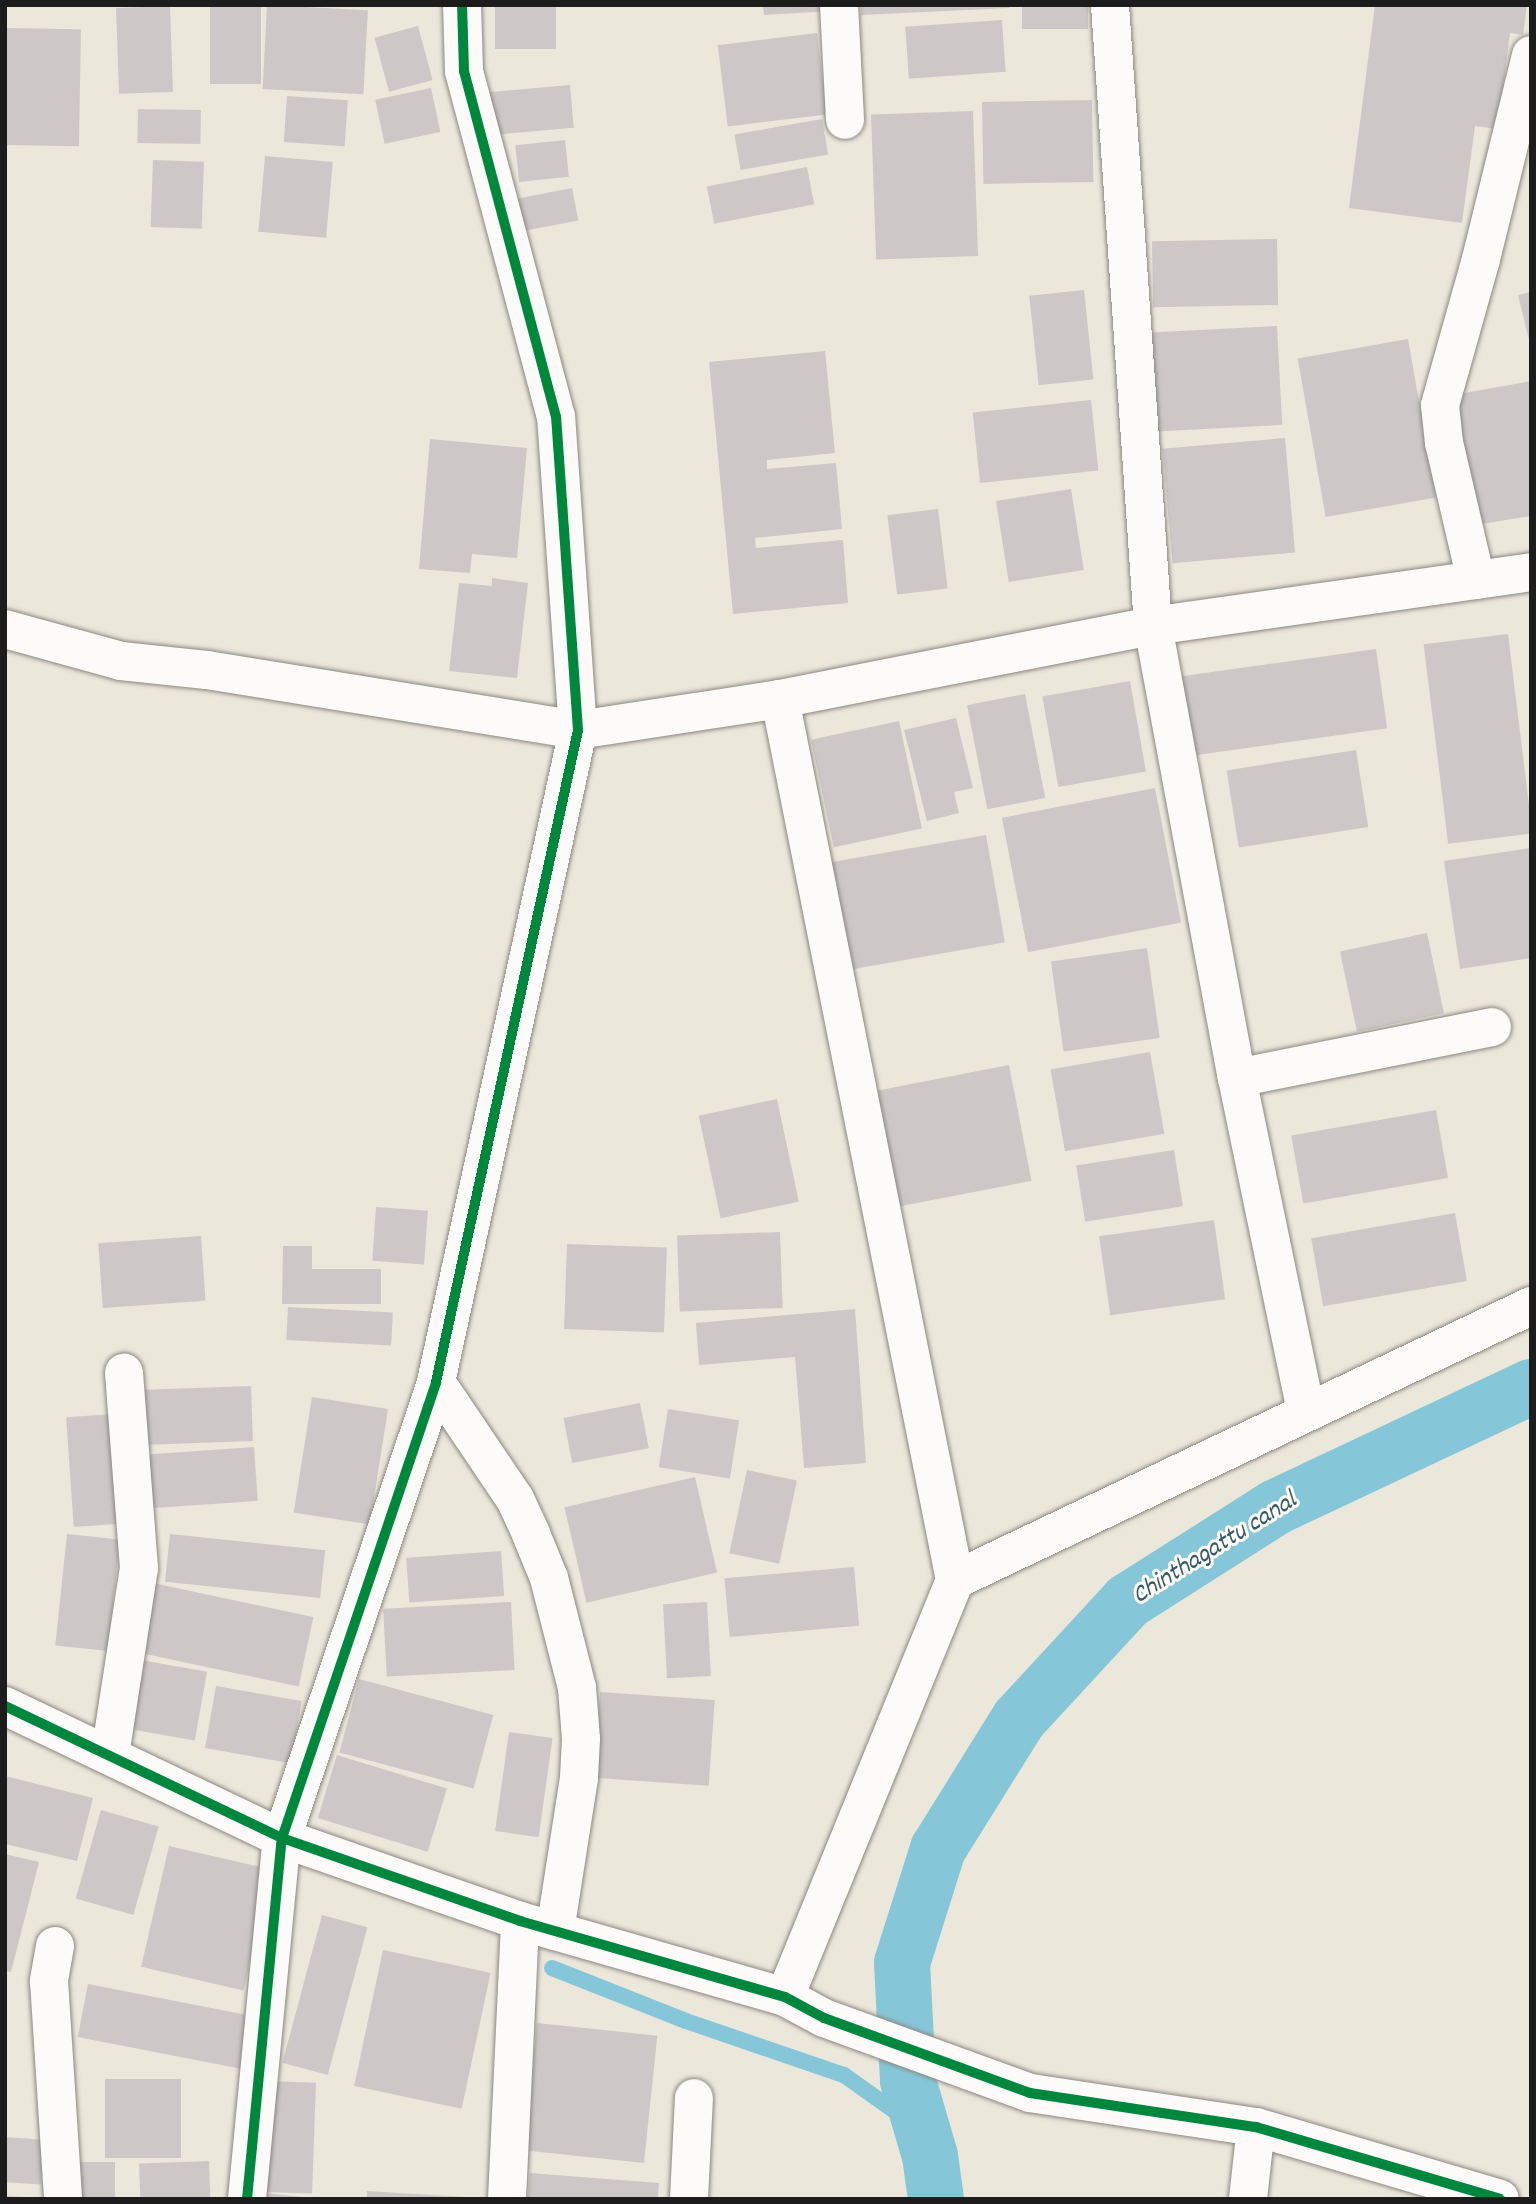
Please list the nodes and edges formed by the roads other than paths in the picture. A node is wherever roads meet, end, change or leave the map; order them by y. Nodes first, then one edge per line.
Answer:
1 (462, 5) edge
2 (839, 5) edge
3 (1110, 5) edge
4 (1531, 55) edge
5 (845, 121) dead end
6 (1531, 572) edge
7 (1476, 580) junction
8 (1153, 626) junction
9 (5, 629) edge
10 (780, 699) junction
11 (578, 730) junction
12 (1492, 1027) dead end
13 (1237, 1078) junction
14 (1531, 1306) edge
15 (124, 1373) dead end
16 (436, 1382) junction
17 (1306, 1411) junction
18 (955, 1580) junction
19 (5, 1706) edge
20 (110, 1755) junction
21 (282, 1838) junction
22 (538, 1926) junction
23 (55, 1946) dead end
24 (785, 1997) junction
25 (694, 2098) dead end
26 (1255, 2127) junction
27 (63, 2199) edge
28 (247, 2199) edge
29 (507, 2199) edge
30 (689, 2199) edge
31 (1248, 2199) edge
32 (1500, 2199) edge

1 - 11 street
2 - 5 street
3 - 8 street
4 - 7 street
6 - 7 street
7 - 8 street
8 - 10 street
8 - 13 street
9 - 11 street
10 - 11 street
10 - 18 street
11 - 16 street
12 - 13 street
13 - 17 street
14 - 17 street
15 - 20 street
16 - 21 street
16 - 22 street
17 - 18 street
18 - 24 street
19 - 20 street
20 - 21 street
21 - 22 street
21 - 28 street
22 - 24 street
22 - 29 street
23 - 27 street
24 - 26 street
25 - 30 street
26 - 31 street
26 - 32 street

